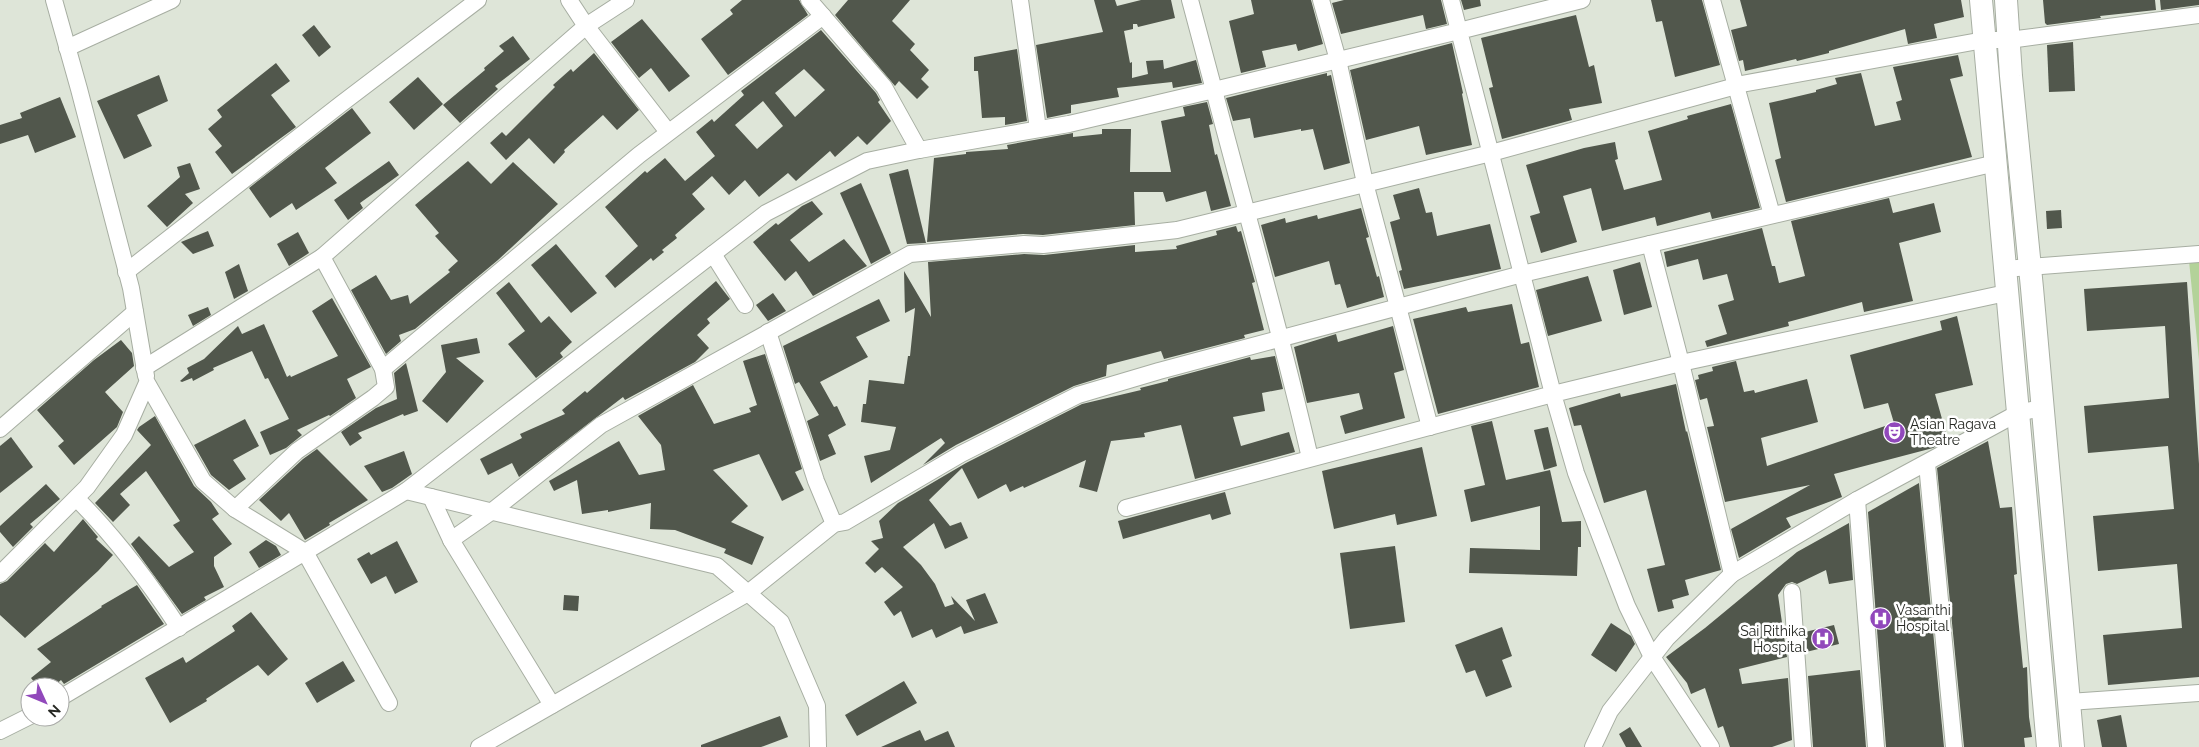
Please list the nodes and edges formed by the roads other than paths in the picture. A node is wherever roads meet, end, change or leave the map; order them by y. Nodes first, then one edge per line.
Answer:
1 (54, 0) edge
2 (172, 0) edge
3 (478, 0) edge
4 (569, 0) edge
5 (626, 0) edge
6 (809, 0) edge
7 (1020, 0) edge
8 (1190, 0) edge
9 (1321, 0) edge
10 (1451, 0) edge
11 (1582, 0) edge
12 (1712, 0) edge
13 (1981, 0) edge
14 (2006, 0) edge
15 (823, 16) junction
16 (2199, 16) edge
17 (586, 26) junction
18 (1459, 31) junction
19 (1984, 40) junction
20 (2009, 40) junction
21 (68, 48) junction
22 (1338, 60) junction
23 (1737, 88) junction
24 (1214, 90) junction
25 (1038, 129) junction
26 (668, 132) junction
27 (919, 150) junction
28 (1491, 153) junction
29 (1996, 163) junction
30 (1366, 183) junction
31 (1245, 212) junction
32 (1772, 215) junction
33 (1650, 244) junction
34 (713, 254) junction
35 (2199, 254) edge
36 (322, 258) junction
37 (2030, 268) junction
38 (2004, 269) junction
39 (126, 272) junction
40 (1522, 274) junction
41 (2006, 293) junction
42 (745, 306) dead end
43 (1398, 306) junction
44 (135, 312) junction
45 (768, 332) junction
46 (1282, 339) junction
47 (1681, 363) junction
48 (382, 370) junction
49 (146, 376) junction
50 (1553, 394) junction
51 (2041, 408) junction
52 (2018, 413) junction
53 (1430, 427) junction
54 (0, 429) edge
55 (1310, 458) junction
56 (1927, 464) junction
57 (406, 491) junction
58 (431, 497) junction
59 (77, 499) junction
60 (1857, 500) junction
61 (1126, 508) dead end
62 (235, 509) junction
63 (492, 512) junction
64 (834, 524) junction
65 (451, 540) junction
66 (305, 552) junction
67 (0, 574) edge
68 (1732, 574) junction
69 (1792, 592) dead end
70 (748, 593) junction
71 (179, 628) junction
72 (1652, 657) junction
73 (70, 692) edge
74 (2199, 693) edge
75 (2070, 702) junction
76 (389, 703) dead end
77 (552, 705) junction
78 (20, 721) edge
79 (0, 731) edge
80 (479, 747) edge
81 (818, 747) edge
82 (1593, 747) edge
83 (1711, 747) edge
84 (1803, 747) edge
85 (1876, 747) edge
86 (1954, 747) edge
87 (2048, 747) edge
88 (2073, 747) edge

1 - 21 street
2 - 21 street
3 - 39 street
4 - 17 street
5 - 17 street
6 - 15 street
7 - 25 street
8 - 24 street
9 - 22 street
10 - 18 street
11 - 18 street
12 - 23 street
13 - 19 main road
14 - 20 main road
15 - 26 street
15 - 27 street
16 - 20 street
17 - 26 street
17 - 36 street
18 - 22 street
18 - 28 street
19 - 20 street
19 - 23 street
19 - 29 main road
20 - 37 main road
21 - 39 street
22 - 24 street
22 - 30 street
23 - 28 street
23 - 32 street
24 - 25 street
24 - 31 street
25 - 27 street
26 - 48 street
27 - 34 street
28 - 30 street
28 - 40 street
29 - 32 street
29 - 38 main road
30 - 31 street
30 - 43 street
31 - 45 street
31 - 46 street
32 - 33 street
33 - 40 street
33 - 47 street
34 - 42 street
34 - 57 street
35 - 37 street
36 - 48 street
36 - 49 street
37 - 38 street
37 - 51 main road
38 - 41 main road
39 - 44 street
40 - 43 street
40 - 50 street
41 - 47 street
41 - 52 main road
43 - 46 street
43 - 53 street
44 - 49 street
44 - 54 street
45 - 63 street
45 - 64 street
46 - 55 street
46 - 64 street
47 - 50 street
47 - 68 street
48 - 62 street
49 - 59 street
49 - 62 street
50 - 53 street
50 - 72 street
51 - 52 street
51 - 75 main road
52 - 56 street
52 - 87 main road
53 - 55 street
55 - 61 street
56 - 60 street
56 - 86 street
57 - 58 street
57 - 66 street
58 - 63 street
58 - 65 street
59 - 67 street
59 - 71 street
60 - 68 street
60 - 85 street
62 - 66 street
63 - 65 street
63 - 70 street
64 - 70 street
65 - 77 street
66 - 71 street
66 - 76 street
68 - 72 street
69 - 84 street
70 - 77 street
70 - 81 street
71 - 73 street
72 - 82 street
72 - 83 street
74 - 75 street
75 - 88 main road
77 - 80 street
78 - 79 street

